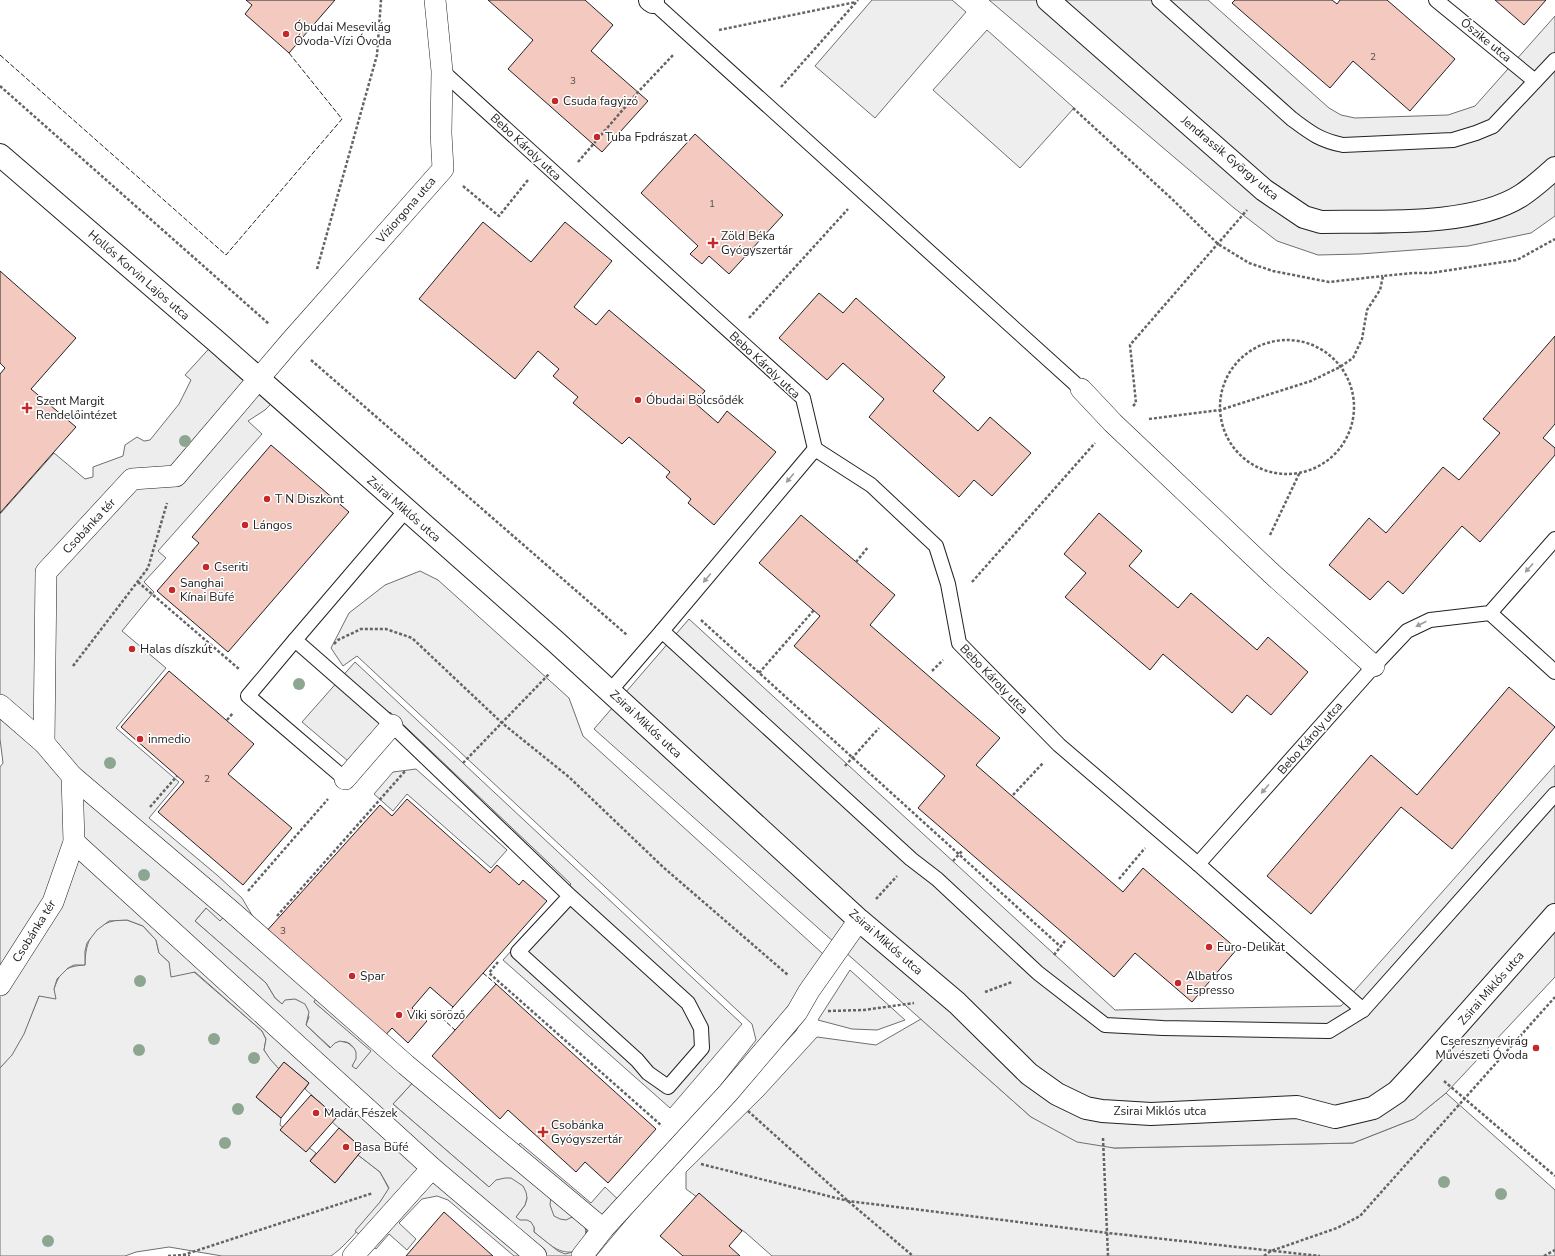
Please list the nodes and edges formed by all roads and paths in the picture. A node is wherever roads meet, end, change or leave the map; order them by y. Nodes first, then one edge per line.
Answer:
1 (381, 0) edge
2 (435, 0) edge
3 (1048, 0) edge
4 (1159, 0) edge
5 (1436, 0) edge
6 (651, 1) edge
7 (857, 1) edge
8 (691, 36) junction
9 (1555, 60) edge
10 (442, 71) junction
11 (1536, 81) junction
12 (0, 86) edge
13 (766, 104) junction
14 (1073, 108) dead end
15 (0, 155) edge
16 (543, 162) junction
17 (1555, 168) edge
18 (443, 169) junction
19 (562, 180) junction
20 (863, 192) junction
21 (1555, 239) edge
22 (317, 270) dead end
23 (1383, 276) junction
24 (733, 335) junction
25 (290, 342) junction
26 (1340, 367) junction
27 (259, 380) junction
28 (1081, 389) joint
29 (278, 397) joint
30 (1220, 410) junction
31 (1113, 424) junction
32 (815, 448) junction
33 (1300, 472) junction
34 (176, 476) junction
35 (406, 510) junction
36 (1555, 539) edge
37 (868, 547) dead end
38 (856, 562) dead end
39 (1270, 572) junction
40 (138, 582) junction
41 (684, 605) junction
42 (814, 610) dead end
43 (1490, 613) junction
44 (662, 631) junction
45 (295, 640) junction
46 (644, 651) junction
47 (569, 654) junction
48 (320, 661) junction
49 (1374, 666) junction
50 (73, 667) dead end
51 (1555, 672) edge
52 (759, 673) junction
53 (257, 685) junction
54 (610, 691) junction
55 (0, 704) edge
56 (233, 713) dead end
57 (227, 720) dead end
58 (502, 723) junction
59 (392, 725) junction
60 (879, 728) dead end
61 (44, 743) junction
62 (1059, 745) junction
63 (421, 753) junction
64 (853, 758) junction
65 (72, 776) junction
66 (177, 776) dead end
67 (447, 778) junction
68 (345, 779) junction
69 (829, 783) junction
70 (1555, 794) edge
71 (1013, 795) dead end
72 (132, 827) junction
73 (1160, 831) junction
74 (74, 842) junction
75 (911, 859) junction
76 (1198, 864) junction
77 (1119, 879) dead end
78 (570, 896) junction
79 (231, 911) junction
80 (1555, 915) edge
81 (859, 920) junction
82 (259, 936) junction
83 (1061, 947) dead end
84 (0, 985) edge
85 (809, 991) junction
86 (1555, 997) edge
87 (957, 1003) junction
88 (1363, 1010) junction
89 (797, 1012) junction
90 (728, 1093) junction
91 (1464, 1097) junction
92 (1102, 1111) junction
93 (670, 1156) junction
94 (432, 1168) junction
95 (1555, 1176) edge
96 (375, 1192) dead end
97 (848, 1201) junction
98 (603, 1229) junction
99 (1108, 1233) junction
100 (1555, 1250) edge
101 (1271, 1251) junction
102 (183, 1255) junction
103 (168, 1256) edge
104 (190, 1256) edge
105 (353, 1256) edge
106 (536, 1256) edge
107 (582, 1256) edge
108 (913, 1256) edge
109 (1108, 1256) edge
110 (1264, 1256) edge
111 (1320, 1256) edge
112 (1544, 1256) edge

1 - 22 path
2 - 10 street, Víziorgona utca
3 - 17 street, Jendrassik György utca
4 - 11 lane
5 - 11 lane, Őszike utca
6 - 8 lane
7 - 8 path
7 - 13 path
8 - 13 lane
8 - 19 path
9 - 11 lane
10 - 16 lane, Bebo Károly utca
10 - 18 street, Víziorgona utca
12 - 25 path
13 - 20 lane
14 - 23 path
15 - 27 street, Hollós Korvin Lajos utca
16 - 18 path
16 - 19 lane, Bebo Károly utca
18 - 25 street, Víziorgona utca
19 - 24 lane, Bebo Károly utca
20 - 24 path
20 - 28 lane
21 - 23 path
23 - 26 path
24 - 32 lane, Bebo Károly utca
25 - 27 street, Víziorgona utca
25 - 46 path
26 - 30 path
26 - 30 path
26 - 33 path
27 - 29 street, Hollós Korvin Lajos utca
27 - 34 street
28 - 31 street
29 - 35 street, Zsirai Miklós utca
30 - 31 path
30 - 33 path
31 - 39 street
32 -> 41 lane
32 - 62 lane, Bebo Károly utca
33 - 39 path
34 - 40 path
34 - 61 street, Csobánka tér
35 - 45 lane
35 - 47 street, Zsirai Miklós utca
36 -> 43 lane
37 - 38 path
39 - 49 street
40 - 50 path
40 - 53 path
41 - 44 lane
41 - 52 path
42 - 52 path
43 -> 49 lane, Bebo Károly utca
43 - 51 lane
44 - 46 lane
44 - 69 lane
45 - 48 lane
45 - 53 lane
46 - 54 lane
47 - 54 street, Zsirai Miklós utca
47 - 58 path
48 - 58 path
48 - 59 lane
49 -> 76 lane, Bebo Károly utca
52 - 64 path
53 - 68 lane
54 - 81 street, Zsirai Miklós utca
55 - 61 street
56 - 57 path
58 - 67 path
58 - 85 path
59 - 63 lane
59 - 68 street
60 - 64 path
61 - 65 street
62 - 71 path
62 - 73 lane, Bebo Károly utca
63 - 67 lane
63 - 82 path
64 - 69 path
64 - 83 path
65 - 72 street
65 - 74 street, Csobánka tér
66 - 72 path
67 - 78 lane
68 - 79 path
69 - 75 lane
70 - 88 lane
72 - 79 street
73 - 76 lane, Bebo Károly utca
73 - 77 path
74 - 84 street, Csobánka tér
74 - 94 street
75 - 81 path
75 - 88 lane
76 - 88 lane
78 - 78 lane
79 - 82 street
80 - 92 street, Zsirai Miklós utca
81 - 85 street
81 - 87 street, Zsirai Miklós utca
82 - 98 street
85 - 89 street
86 - 91 path
87 - 89 path
87 - 92 street, Zsirai Miklós utca
89 - 90 street
90 - 93 street
90 - 97 path
91 - 95 path
91 - 101 path
92 - 99 path
93 - 97 path
93 - 98 street
94 - 105 street
94 - 106 street
96 - 102 path
97 - 99 path
97 - 108 path
98 - 107 street
99 - 101 path
99 - 109 path
100 - 112 path
101 - 110 path
101 - 111 path
102 - 103 path
102 - 104 path

